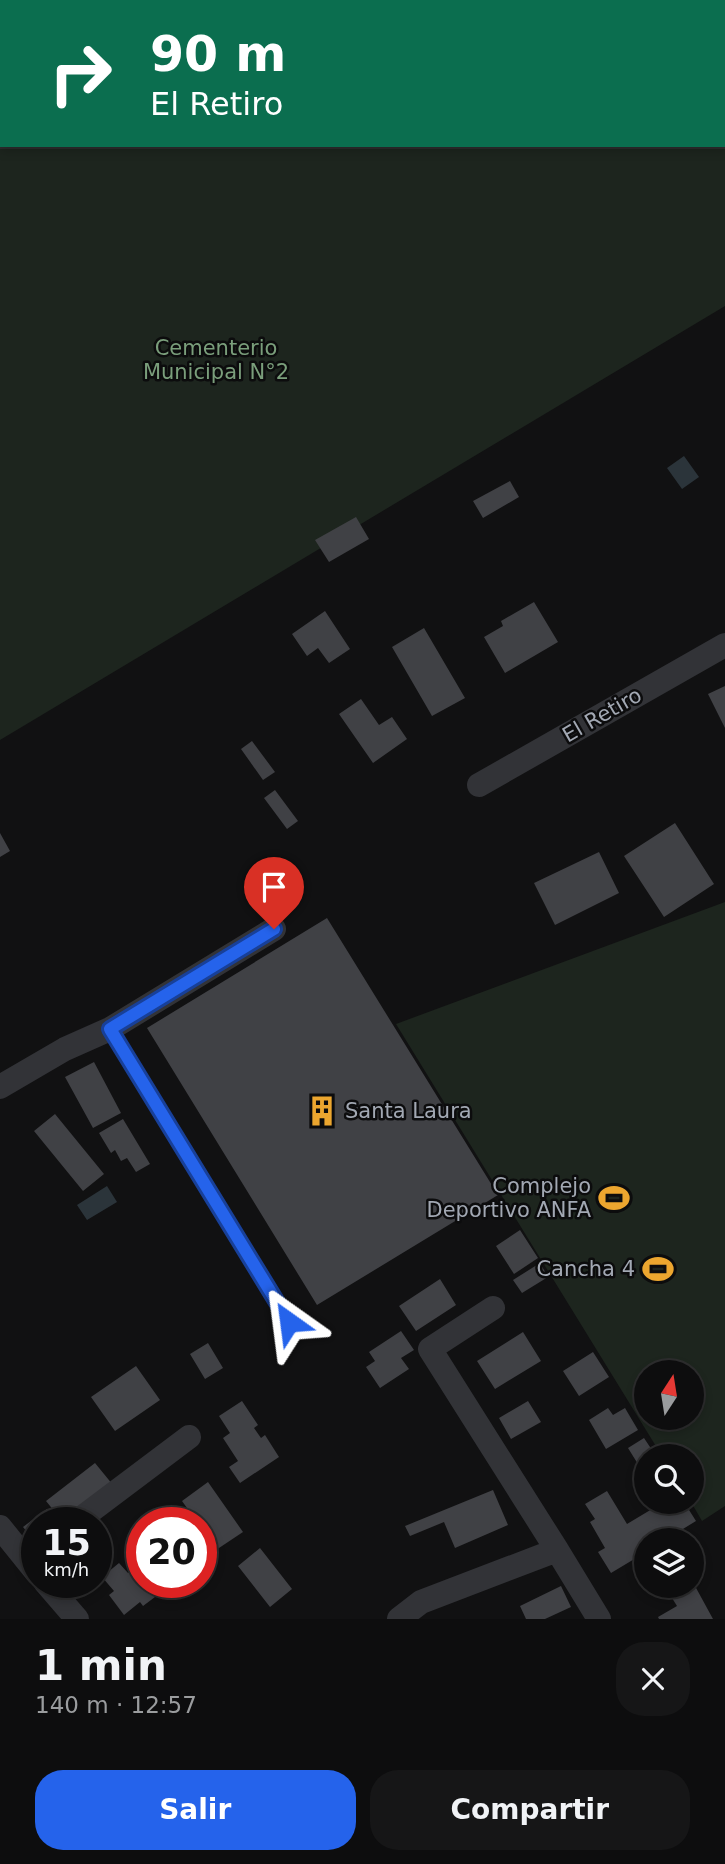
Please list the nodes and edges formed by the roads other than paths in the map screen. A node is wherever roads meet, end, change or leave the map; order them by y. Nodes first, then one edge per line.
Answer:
1 (725, 645) edge
2 (479, 785) dead end
3 (274, 929) dead end
4 (110, 1029) junction
5 (0, 1087) edge
6 (493, 1308) dead end
7 (289, 1322) dead end
8 (189, 1437) dead end
9 (96, 1507) edge
10 (0, 1527) edge
11 (21, 1549) edge
12 (557, 1550) junction
13 (59, 1598) edge
14 (77, 1619) edge
15 (399, 1619) edge
16 (599, 1619) edge

1 - 2 street, El Retiro
3 - 4 street
4 - 5 street
4 - 7 lane
6 - 12 street
8 - 9 street
10 - 11 street
12 - 15 street
12 - 16 street
13 - 14 street

